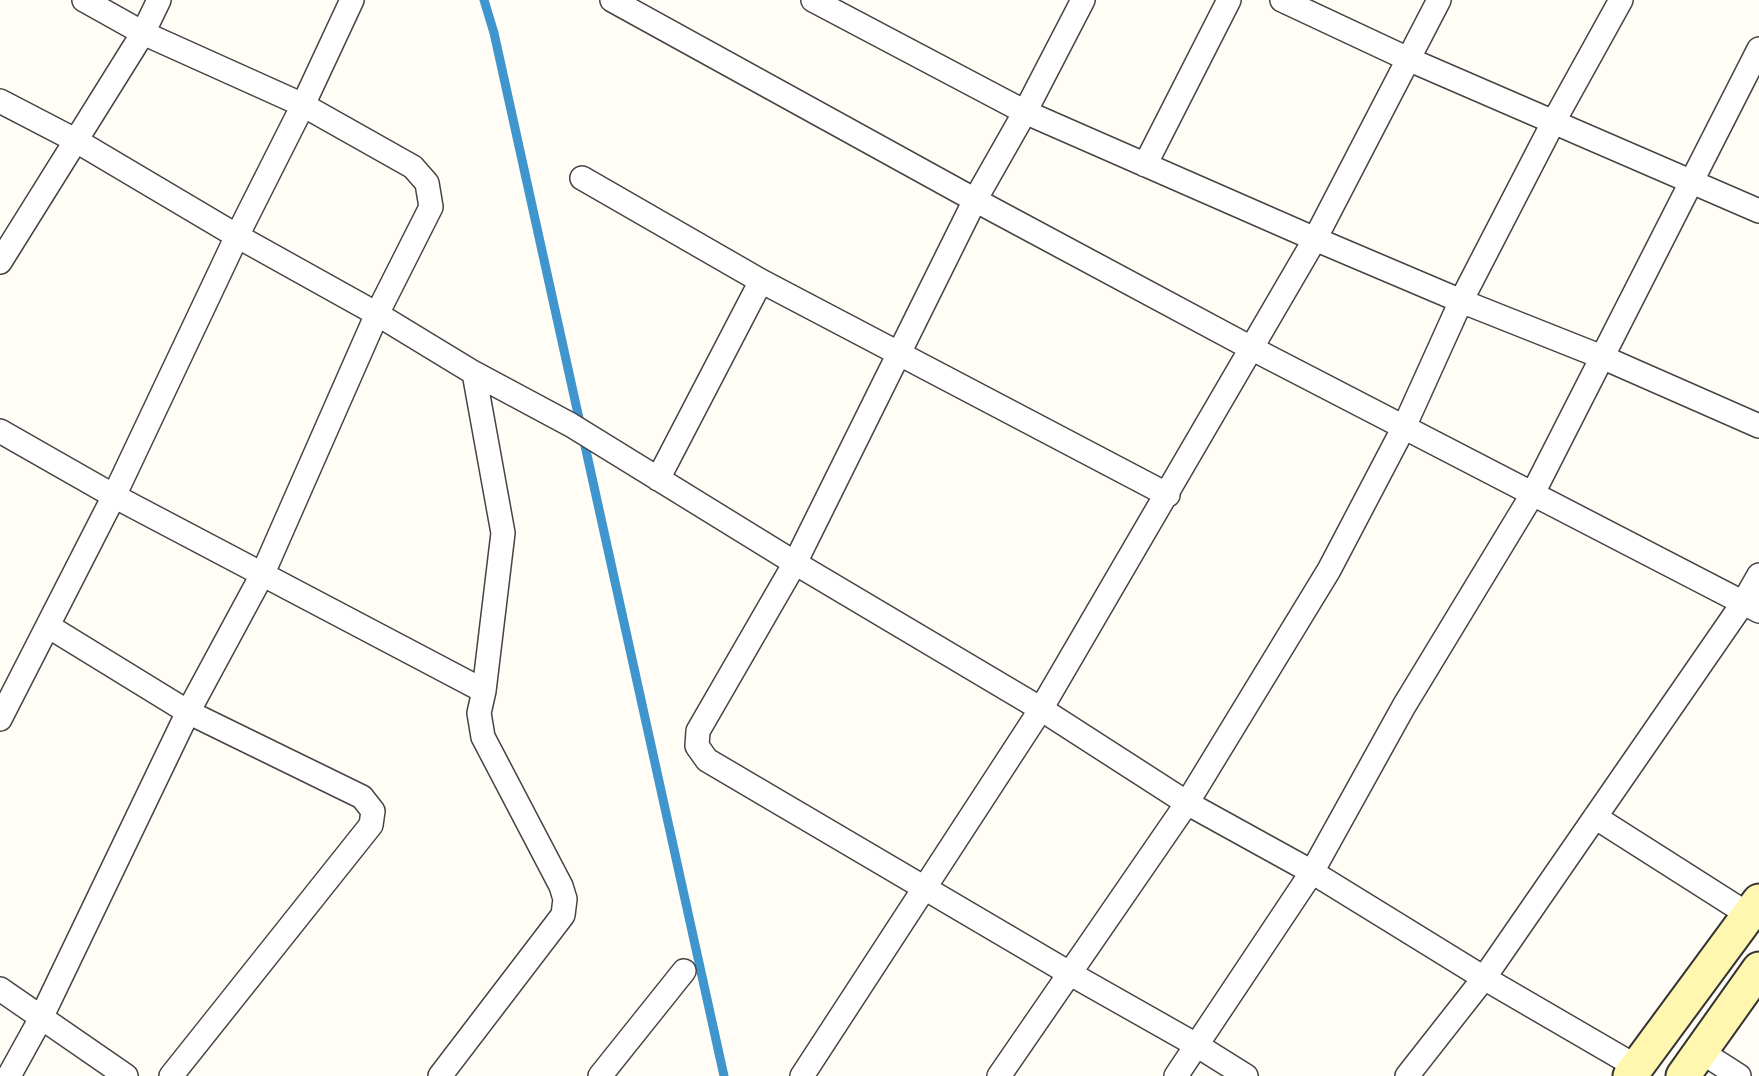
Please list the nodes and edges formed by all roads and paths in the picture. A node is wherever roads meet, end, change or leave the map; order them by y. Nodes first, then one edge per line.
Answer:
1 (84, 0) edge
2 (159, 0) edge
3 (352, 0) edge
4 (612, 0) edge
5 (813, 0) edge
6 (1083, 0) edge
7 (1229, 0) edge
8 (1282, 0) edge
9 (1439, 0) edge
10 (1620, 0) edge
11 (143, 33) junction
12 (1759, 49) edge
13 (1408, 59) junction
14 (0, 100) edge
15 (303, 105) junction
16 (1025, 112) junction
17 (1554, 121) junction
18 (75, 140) junction
19 (1145, 164) junction
20 (582, 178) dead end
21 (1691, 183) junction
22 (975, 200) junction
23 (1759, 211) edge
24 (236, 236) junction
25 (1315, 239) junction
26 (0, 262) edge
27 (761, 281) junction
28 (1461, 301) junction
29 (377, 314) junction
30 (1251, 348) junction
31 (897, 354) junction
32 (1602, 357) junction
33 (474, 373) junction
34 (1759, 426) edge
35 (1404, 427) junction
36 (0, 431) edge
37 (658, 479) junction
38 (1168, 495) junction
39 (1532, 495) junction
40 (114, 496) junction
41 (795, 564) junction
42 (263, 573) junction
43 (1759, 575) edge
44 (1751, 607) edge
45 (48, 626) junction
46 (484, 691) junction
47 (1041, 709) junction
48 (188, 712) junction
49 (0, 719) edge
50 (1187, 803) junction
51 (1595, 817) junction
52 (1312, 872) junction
53 (926, 888) junction
54 (1754, 908) edge
55 (1759, 969) edge
56 (684, 971) dead end
57 (1069, 973) junction
58 (1484, 978) junction
59 (0, 989) edge
60 (41, 1018) junction
61 (1198, 1046) junction
62 (1692, 1064) edge
63 (1633, 1071) edge
64 (9, 1076) edge
65 (126, 1076) edge
66 (172, 1076) edge
67 (440, 1076) edge
68 (600, 1076) edge
69 (802, 1076) edge
70 (999, 1076) edge
71 (1176, 1076) edge
72 (1246, 1076) edge
73 (1407, 1076) edge
74 (1739, 1076) edge

1 - 11 street
2 - 11 street
3 - 15 street
4 - 22 street
5 - 16 street
6 - 16 street
7 - 19 street
8 - 13 street
9 - 13 street
10 - 17 street
11 - 15 street
11 - 18 street
12 - 21 street
13 - 17 street
13 - 25 street
14 - 18 street
15 - 24 street
15 - 29 street
16 - 19 street
16 - 22 street
17 - 21 street
17 - 28 street
18 - 24 street
18 - 26 street
19 - 25 street
20 - 27 street
21 - 23 street
21 - 32 street
22 - 30 street
22 - 31 street
24 - 29 street
24 - 40 street
25 - 28 street
25 - 30 street
27 - 31 street
27 - 37 street
28 - 32 street
28 - 35 street
29 - 33 street
29 - 42 street
30 - 35 street
30 - 38 street
31 - 38 street
31 - 41 street
32 - 34 street
32 - 39 street
33 - 37 street
33 - 46 street
35 - 39 street
35 - 50 street
36 - 40 street
37 - 41 street
38 - 47 street
39 - 44 street
39 - 52 street
40 - 42 street
40 - 45 street
41 - 47 street
41 - 53 street
42 - 46 street
42 - 48 street
43 - 44 street
44 - 51 street
45 - 48 street
45 - 49 street
46 - 67 street
47 - 50 street
47 - 53 street
48 - 60 street
48 - 66 street
50 - 52 street
50 - 57 street
51 - 54 street
51 - 58 street
52 - 58 street
52 - 61 street
53 - 57 street
53 - 69 street
54 - 63 main road
55 - 62 main road
56 - 68 street
57 - 61 street
57 - 70 street
58 - 63 street
58 - 73 street
59 - 60 street
60 - 64 street
60 - 65 street
61 - 71 street
61 - 72 street
62 - 74 street

